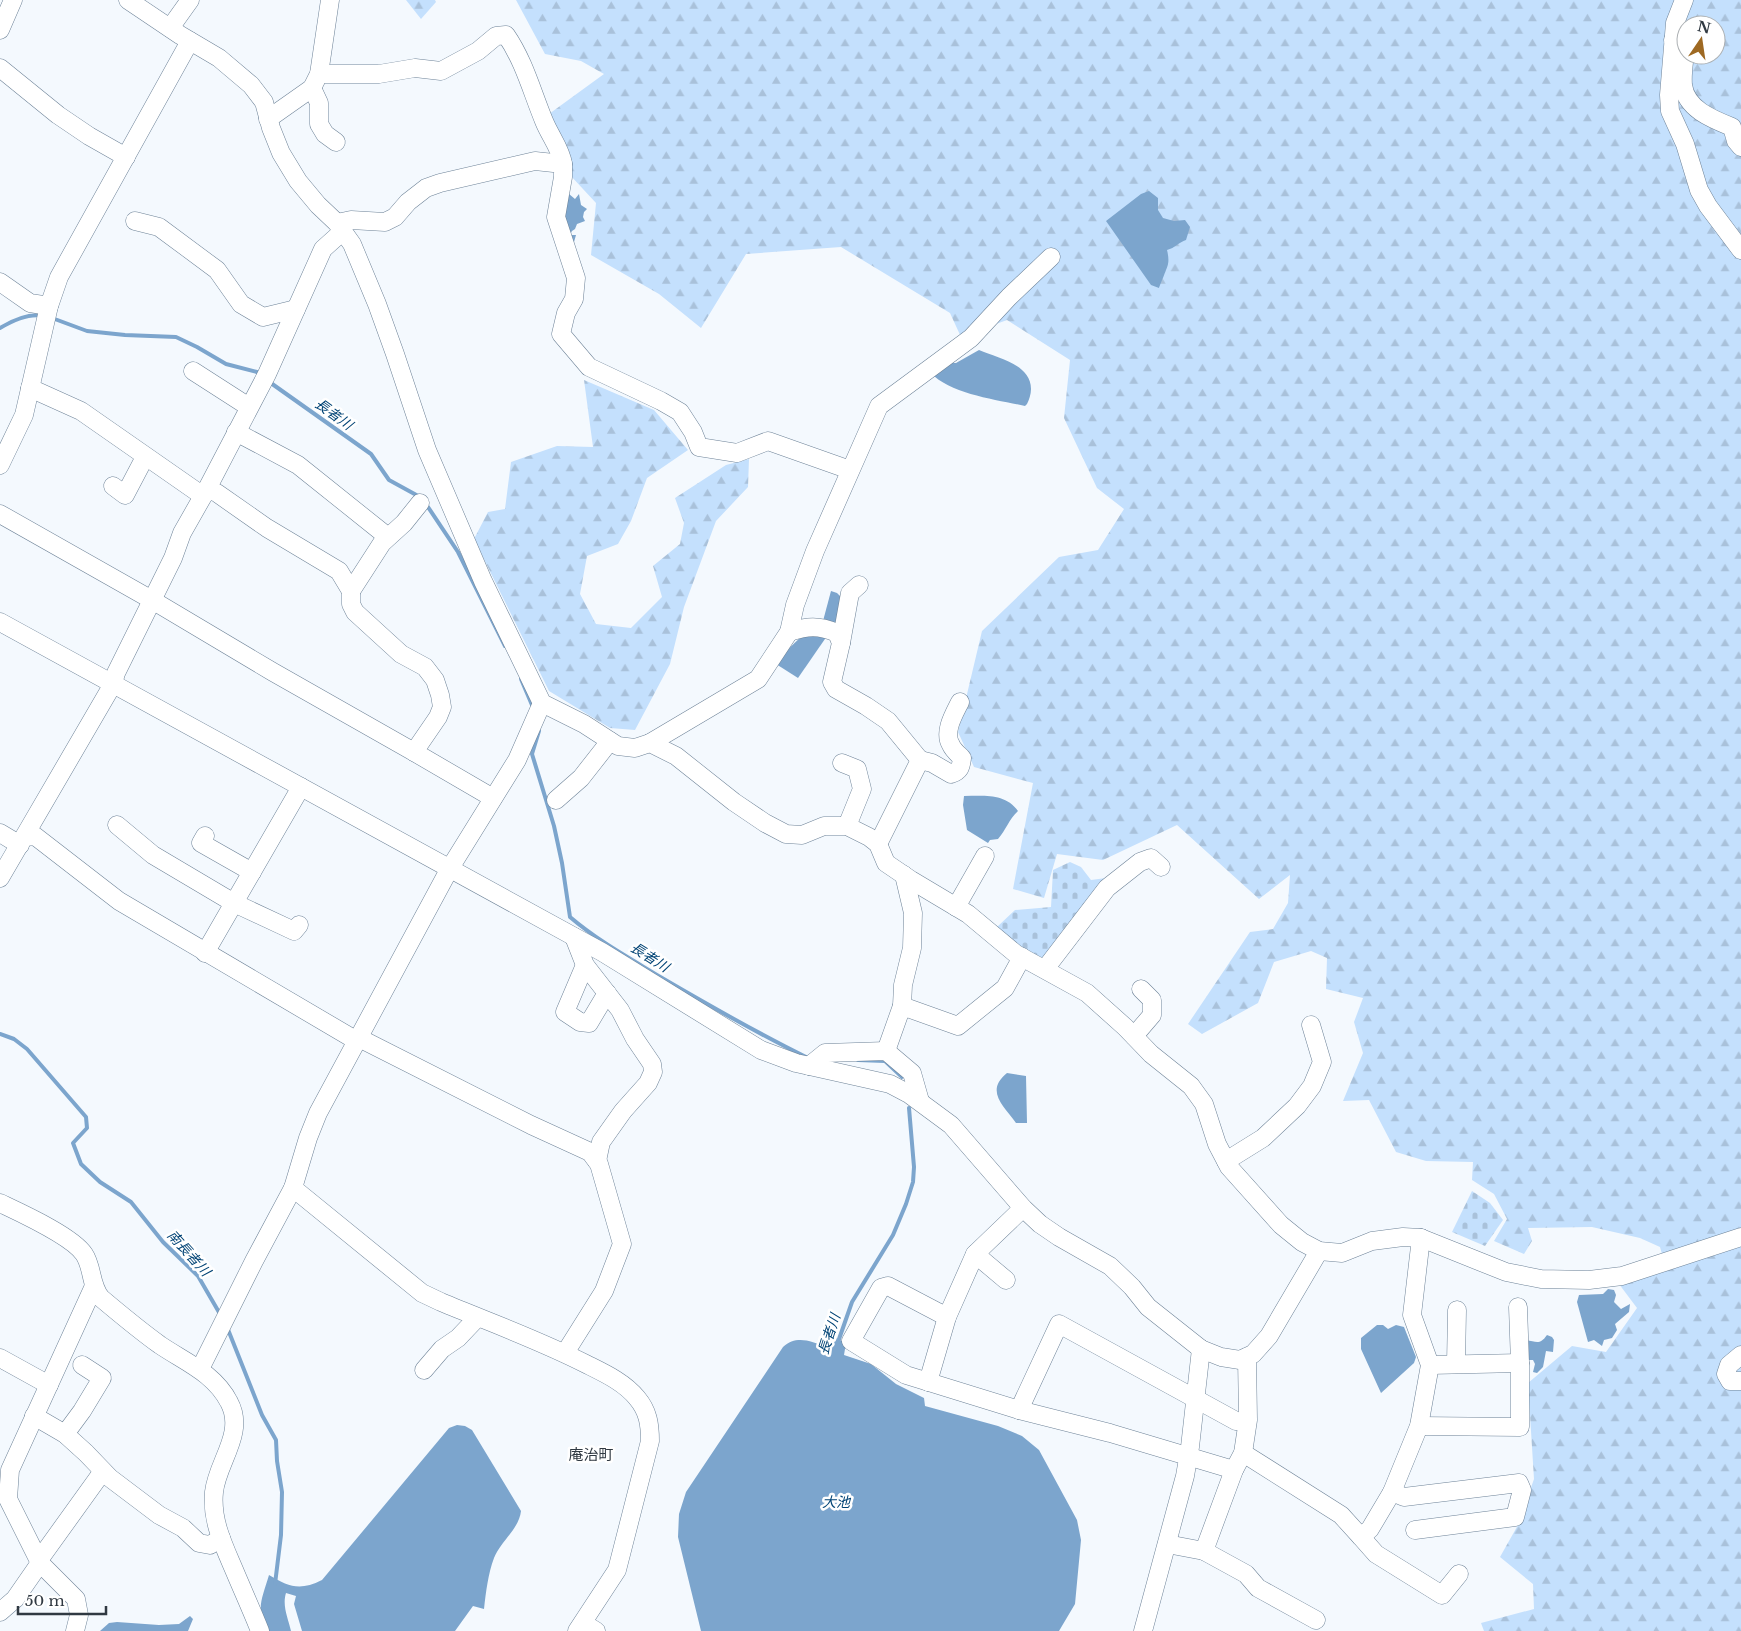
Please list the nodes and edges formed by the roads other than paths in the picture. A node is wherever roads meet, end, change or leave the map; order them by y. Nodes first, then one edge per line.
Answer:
1 (13, 0) edge
2 (128, 0) edge
3 (190, 0) edge
4 (330, 0) edge
5 (1684, 0) edge
6 (170, 28) junction
7 (0, 30) edge
8 (1673, 40) junction
9 (190, 41) junction
10 (0, 68) edge
11 (315, 81) junction
12 (268, 119) junction
13 (336, 142) dead end
14 (1741, 147) edge
15 (126, 157) junction
16 (563, 164) junction
17 (135, 221) dead end
18 (340, 227) junction
19 (1741, 250) edge
20 (1051, 257) dead end
21 (0, 282) edge
22 (296, 309) junction
23 (48, 313) junction
24 (193, 372) dead end
25 (30, 388) junction
26 (249, 407) junction
27 (236, 432) junction
28 (146, 457) junction
29 (0, 465) edge
30 (850, 470) junction
31 (113, 486) dead end
32 (205, 493) junction
33 (420, 503) dead end
34 (0, 514) edge
35 (388, 537) junction
36 (859, 585) dead end
37 (351, 592) junction
38 (152, 600) junction
39 (0, 622) edge
40 (788, 632) junction
41 (841, 643) junction
42 (113, 684) junction
43 (960, 702) dead end
44 (542, 703) junction
45 (610, 741) junction
46 (650, 743) junction
47 (414, 752) junction
48 (920, 760) junction
49 (842, 763) dead end
50 (301, 787) junction
51 (493, 798) junction
52 (556, 800) dead end
53 (117, 825) dead end
54 (847, 826) junction
55 (0, 833) edge
56 (205, 836) dead end
57 (22, 841) junction
58 (878, 844) junction
59 (985, 856) dead end
60 (1161, 867) dead end
61 (450, 868) junction
62 (252, 872) junction
63 (904, 875) junction
64 (0, 878) edge
65 (234, 903) junction
66 (956, 907) junction
67 (299, 926) dead end
68 (574, 937) junction
69 (205, 953) junction
70 (1022, 957) junction
71 (585, 965) junction
72 (1045, 969) junction
73 (1142, 989) dead end
74 (607, 993) junction
75 (902, 1006) junction
76 (1311, 1025) dead end
77 (1134, 1036) junction
78 (358, 1039) junction
79 (886, 1051) junction
80 (810, 1062) junction
81 (920, 1101) junction
82 (597, 1161) junction
83 (1226, 1161) junction
84 (293, 1188) junction
85 (0, 1203) edge
86 (1023, 1208) junction
87 (1741, 1237) edge
88 (1421, 1238) junction
89 (1319, 1251) junction
90 (975, 1254) junction
91 (1006, 1280) dead end
92 (94, 1286) junction
93 (1518, 1307) dead end
94 (1457, 1310) dead end
95 (947, 1316) junction
96 (477, 1318) junction
97 (1201, 1349) junction
98 (564, 1353) junction
99 (1741, 1355) edge
100 (1247, 1357) junction
101 (0, 1358) edge
102 (1520, 1363) junction
103 (1456, 1364) junction
104 (82, 1365) dead end
105 (1430, 1365) junction
106 (200, 1369) junction
107 (424, 1370) dead end
108 (1741, 1380) edge
109 (928, 1382) junction
110 (49, 1385) junction
111 (1195, 1397) junction
112 (1019, 1410) junction
113 (34, 1416) junction
114 (1247, 1422) junction
115 (1419, 1426) junction
116 (64, 1434) junction
117 (1243, 1453) junction
118 (1189, 1456) junction
119 (1234, 1470) junction
120 (103, 1471) junction
121 (1392, 1492) junction
122 (1415, 1530) dead end
123 (221, 1538) junction
124 (1360, 1538) junction
125 (1167, 1544) junction
126 (1204, 1551) junction
127 (40, 1561) junction
128 (1459, 1574) dead end
129 (0, 1612) edge
130 (1316, 1620) dead end
131 (585, 1628) edge
132 (75, 1631) edge
133 (260, 1631) edge
134 (1143, 1631) edge

1 - 7 street
2 - 6 street
3 - 6 street
4 - 11 street
5 - 8 street
6 - 9 street
8 - 14 street
8 - 19 street
9 - 12 street
9 - 15 street
10 - 15 street
11 - 12 street
11 - 13 street
11 - 16 street
12 - 18 street
15 - 23 street
16 - 18 street
16 - 30 street
17 - 22 street
18 - 22 street
18 - 44 street
20 - 30 street
21 - 23 street
22 - 26 street
23 - 25 street
24 - 26 street
25 - 28 street
25 - 29 street
26 - 27 street
27 - 32 street
27 - 35 street
28 - 31 street
28 - 32 street
30 - 40 street
32 - 37 street
32 - 38 street
33 - 35 street
34 - 38 street
35 - 37 street
36 - 41 street
37 - 47 street
38 - 42 street
38 - 47 street
39 - 42 street
40 - 41 street
40 - 46 street
41 - 48 street
42 - 50 street
42 - 57 street
43 - 48 street
44 - 45 street
44 - 51 street
45 - 46 street
45 - 52 street
46 - 54 street
47 - 51 street
48 - 58 street
49 - 54 street
50 - 61 street
50 - 62 street
51 - 61 street
53 - 65 street
54 - 58 street
55 - 57 street
56 - 62 street
57 - 64 street
57 - 69 street
58 - 63 street
59 - 66 street
60 - 72 street
61 - 68 street
61 - 78 street
62 - 65 street
63 - 66 street
63 - 75 street
65 - 67 street
65 - 69 street
66 - 70 street
68 - 71 street
68 - 80 street
69 - 78 street
70 - 72 street
70 - 75 street
71 - 74 street
71 - 74 street
72 - 77 street
73 - 77 street
74 - 82 street
75 - 79 street
76 - 83 street
77 - 83 street
78 - 82 street
78 - 84 street
79 - 80 street
79 - 81 street
80 - 81 street
81 - 86 street
82 - 98 street
83 - 89 street
84 - 96 street
84 - 106 street
85 - 92 street
86 - 90 street
86 - 97 street
87 - 88 street
88 - 89 street
88 - 105 street
89 - 100 street
90 - 91 street
90 - 95 street
92 - 106 street
92 - 110 street
93 - 102 street
94 - 103 street
95 - 109 street
95 - 109 street
96 - 98 street
96 - 107 street
97 - 100 street
97 - 111 street
98 - 131 street
99 - 108 street
100 - 114 street
101 - 110 street
102 - 103 street
102 - 115 street
103 - 105 street
104 - 116 street
105 - 115 street
106 - 123 street
109 - 112 street
110 - 113 street
111 - 112 street
111 - 114 street
111 - 118 street
112 - 118 street
113 - 116 street
113 - 127 street
114 - 117 street
115 - 121 street
116 - 120 street
117 - 119 street
117 - 124 street
118 - 119 street
118 - 125 street
119 - 126 street
120 - 123 street
120 - 127 street
121 - 122 street
121 - 124 street
123 - 133 street
124 - 128 street
125 - 126 street
125 - 134 street
126 - 130 street
127 - 129 street
127 - 132 street

